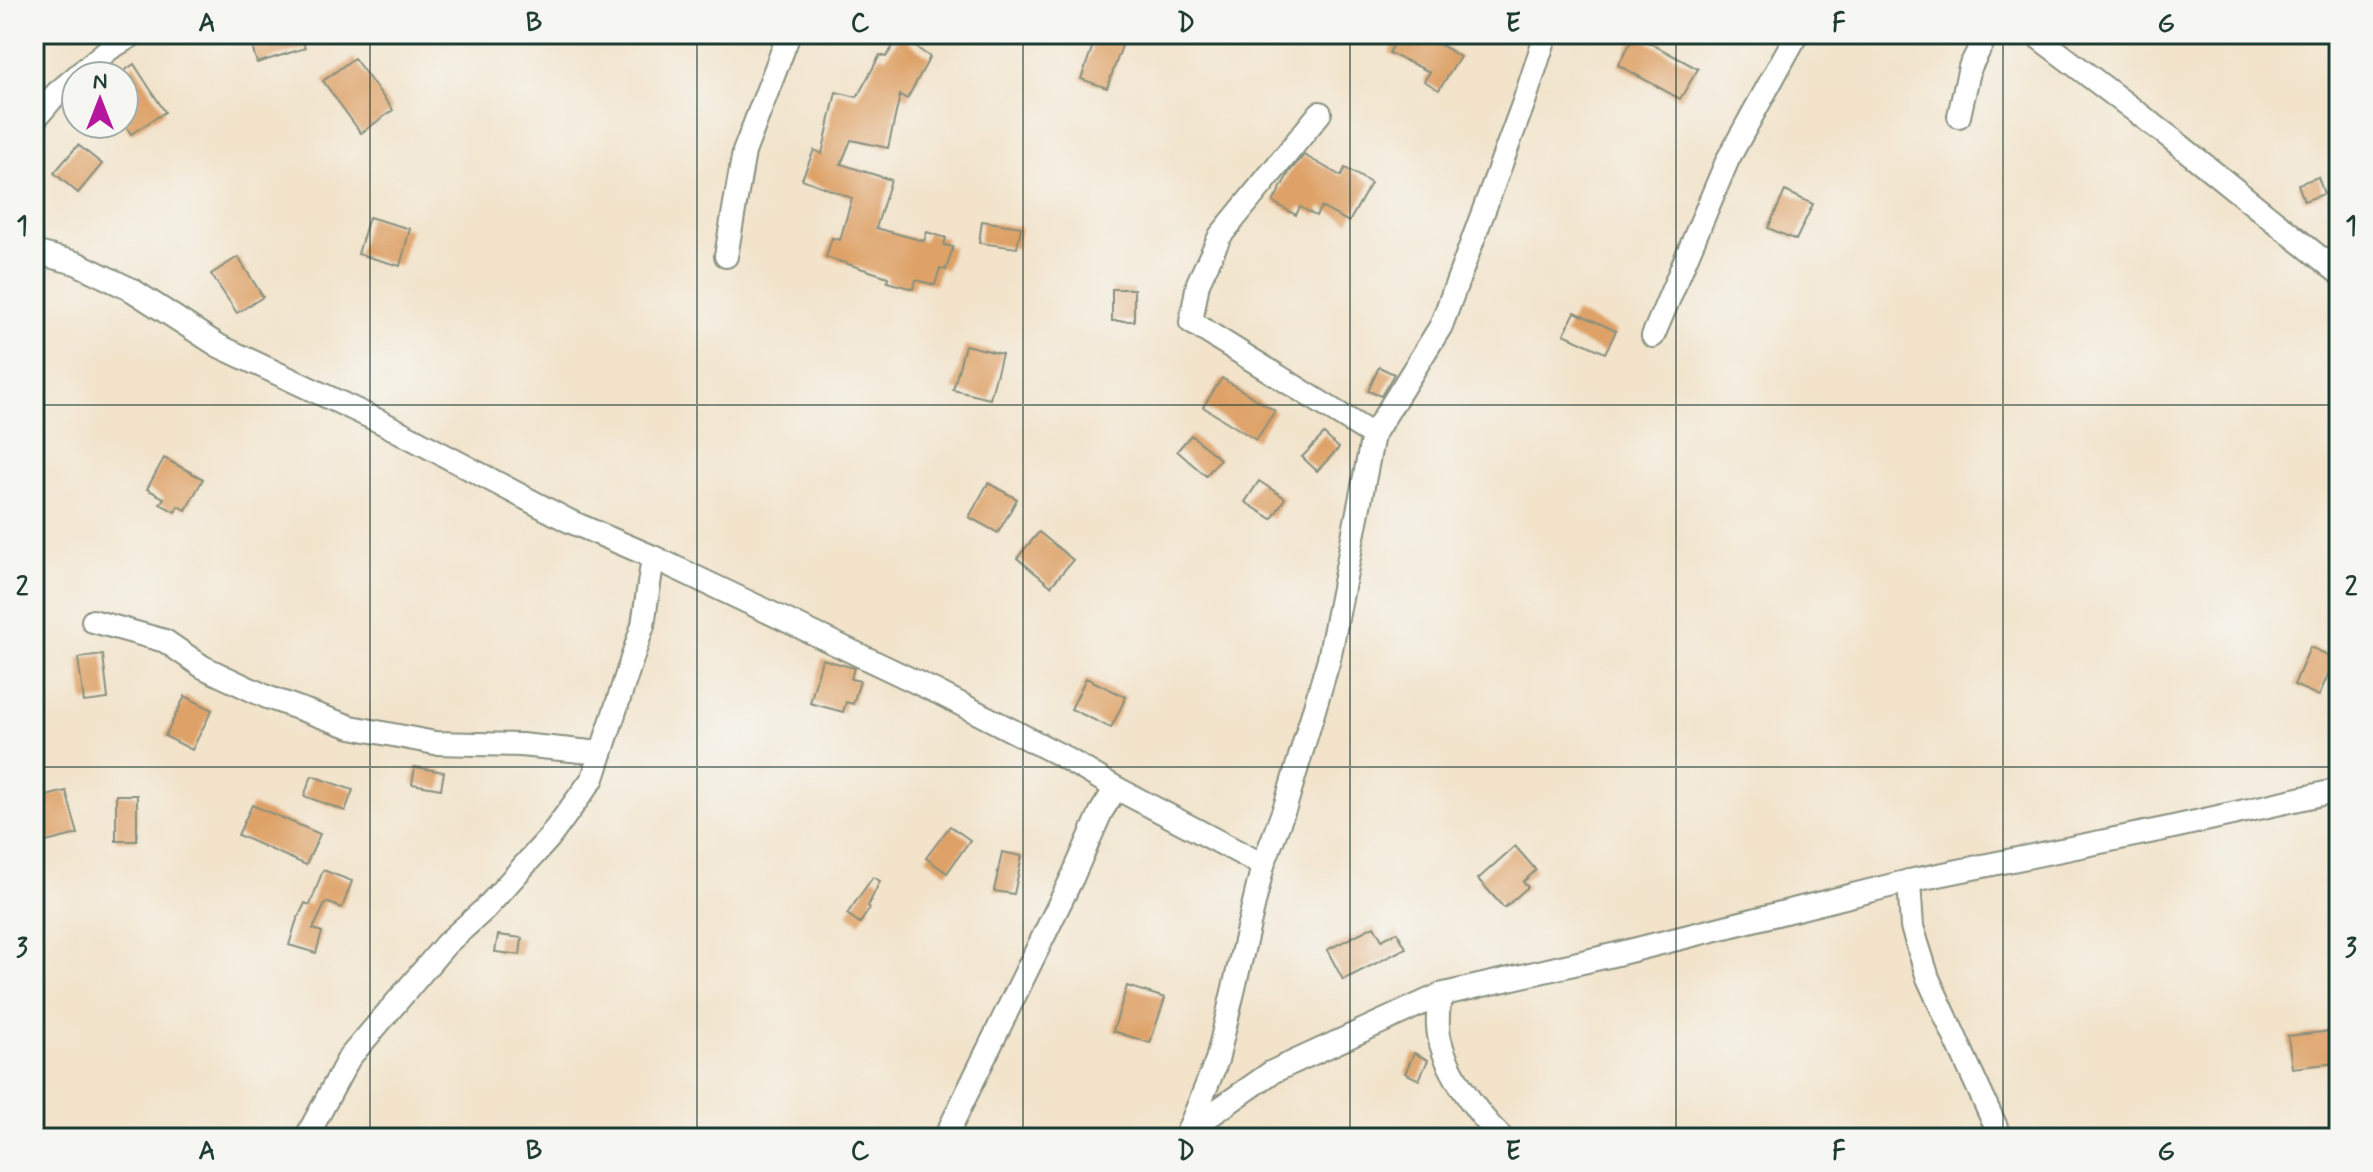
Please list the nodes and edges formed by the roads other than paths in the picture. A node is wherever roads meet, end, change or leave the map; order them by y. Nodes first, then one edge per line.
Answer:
1 (134, 34) edge
2 (789, 34) edge
3 (1546, 34) edge
4 (1797, 34) edge
5 (1987, 34) edge
6 (2034, 34) edge
7 (96, 60) edge
8 (60, 91) edge
9 (1320, 113) dead end
10 (1959, 116) dead end
11 (34, 120) edge
12 (34, 252) edge
13 (726, 256) dead end
14 (2339, 273) edge
15 (1653, 336) dead end
16 (1373, 435) junction
17 (653, 557) junction
18 (93, 621) dead end
19 (601, 753) junction
20 (1116, 788) junction
21 (2339, 790) edge
22 (1263, 865) junction
23 (1909, 881) junction
24 (1440, 995) junction
25 (1187, 1134) edge
26 (306, 1138) edge
27 (945, 1138) edge
28 (1502, 1138) edge
29 (2001, 1138) edge

1 - 7 street
2 - 13 street
3 - 16 street
4 - 15 street
5 - 10 street
6 - 14 street
8 - 11 street
9 - 16 street
12 - 17 street
16 - 22 street
17 - 19 street
17 - 20 street
18 - 19 street
19 - 26 street
20 - 22 street
20 - 27 street
21 - 23 street
22 - 25 street
23 - 24 street
23 - 29 street
24 - 25 street
24 - 28 street

